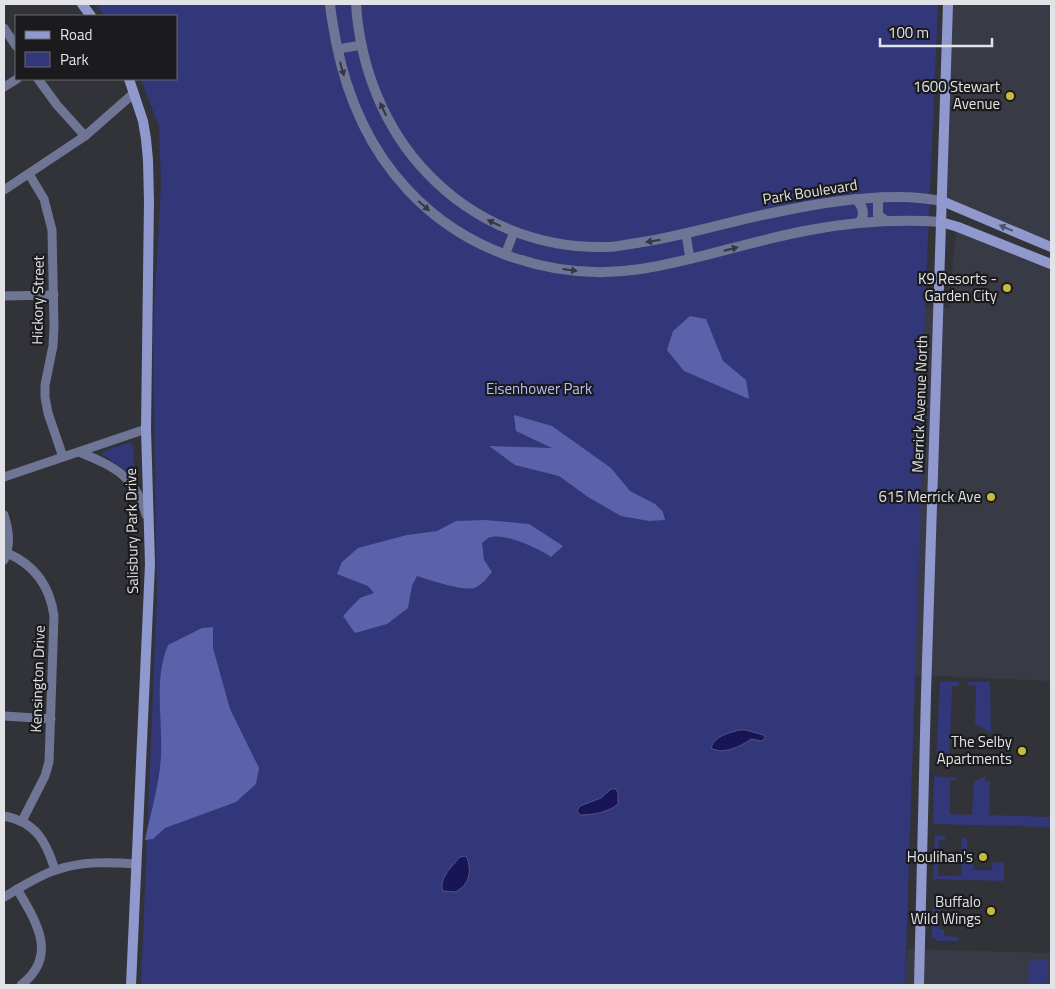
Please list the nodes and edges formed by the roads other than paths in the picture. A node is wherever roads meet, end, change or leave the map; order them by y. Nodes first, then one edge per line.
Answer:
1 (82, 4) edge
2 (330, 4) edge
3 (356, 4) edge
4 (948, 4) edge
5 (90, 15) edge
6 (4, 28) edge
7 (15, 44) edge
8 (362, 45) junction
9 (338, 49) junction
10 (15, 80) edge
11 (39, 80) edge
12 (129, 80) edge
13 (4, 87) edge
14 (134, 93) junction
15 (85, 136) junction
16 (29, 174) junction
17 (4, 190) edge
18 (881, 197) junction
19 (855, 199) junction
20 (942, 201) junction
21 (886, 221) junction
22 (941, 222) junction
23 (859, 223) junction
24 (514, 232) junction
25 (686, 234) junction
26 (1051, 247) edge
27 (505, 255) junction
28 (690, 259) junction
29 (1051, 264) edge
30 (54, 295) junction
31 (4, 296) edge
32 (146, 429) junction
33 (79, 452) junction
34 (63, 457) junction
35 (4, 477) edge
36 (4, 515) edge
37 (148, 524) junction
38 (5, 556) edge
39 (4, 716) edge
40 (51, 719) junction
41 (4, 816) edge
42 (22, 821) junction
43 (137, 864) junction
44 (56, 870) junction
45 (17, 890) junction
46 (4, 897) edge
47 (21, 985) edge
48 (131, 985) edge
49 (919, 985) edge

1 - 5 main road
2 - 9 street
3 - 8 street, Park Boulevard
4 - 20 main road, Merrick Avenue North
6 - 7 street
8 - 9 street
24 -> 8 street, Park Boulevard
9 -> 27 street
10 - 13 street
11 - 15 street
12 - 14 main road, Salisbury Park Drive
14 - 15 street
14 - 32 main road, Salisbury Park Drive
15 - 16 street
16 - 17 street
16 - 30 street, Hickory Street
18 - 19 street, Park Boulevard
18 - 20 street, Park Boulevard
18 - 21 street
19 - 23 street
19 - 25 street, Park Boulevard
20 - 22 main road, Merrick Avenue North
26 -> 20 main road
21 - 22 street
21 - 23 street
22 - 29 main road
22 - 49 main road, Merrick Avenue North
28 -> 23 street
25 -> 24 street, Park Boulevard
24 - 27 street
25 - 28 street
27 -> 28 street
30 - 31 street
30 - 34 street, Hickory Street
32 - 33 street
32 - 37 main road, Salisbury Park Drive
33 - 34 street
33 - 37 street
34 - 35 street
36 - 38 street
37 - 43 main road, Salisbury Park Drive
38 - 40 street, Kensington Drive
39 - 40 street
40 - 42 street, Kensington Drive
41 - 42 street
42 - 44 street
43 - 44 street
43 - 48 main road, Salisbury Park Drive
44 - 45 street
45 - 46 street
45 - 47 street

